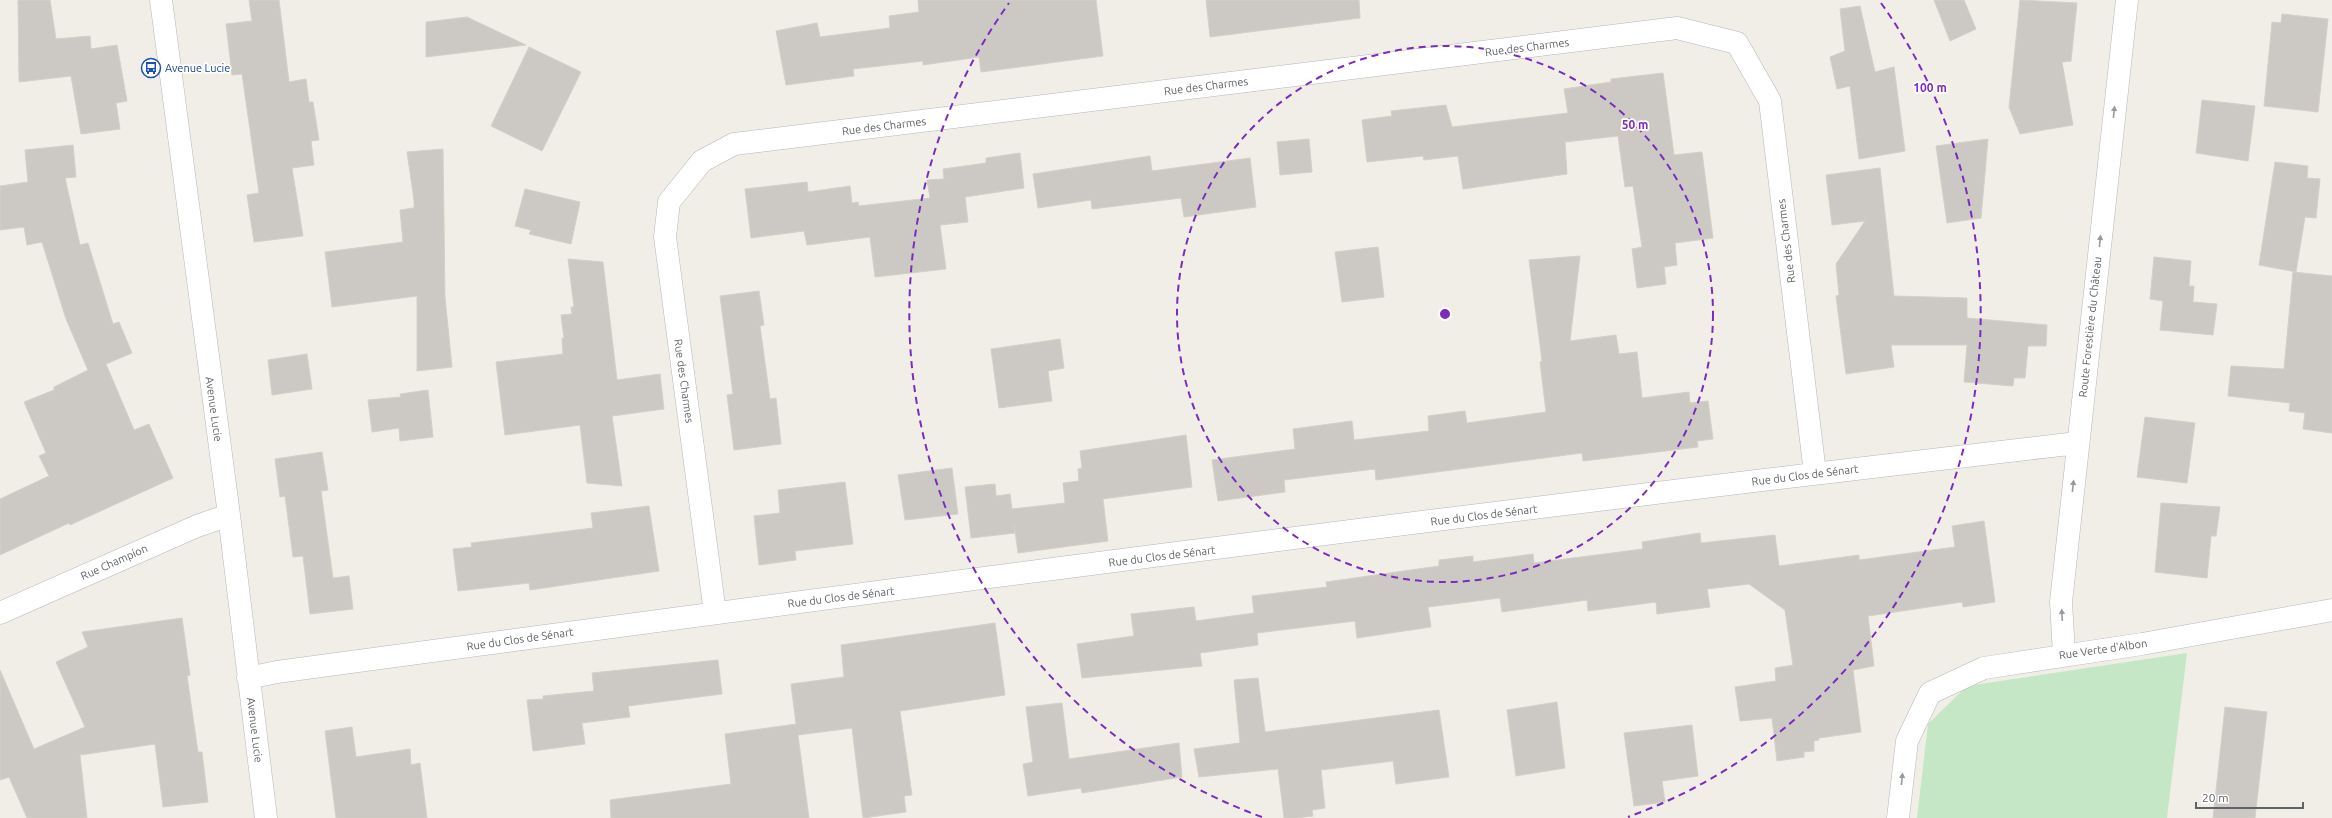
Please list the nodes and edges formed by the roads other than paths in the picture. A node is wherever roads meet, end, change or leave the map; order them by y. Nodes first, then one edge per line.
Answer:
1 (161, 0) edge
2 (2127, 0) edge
3 (2078, 443) junction
4 (1815, 473) junction
5 (229, 515) junction
6 (2332, 610) edge
7 (0, 613) edge
8 (715, 613) junction
9 (2064, 654) junction
10 (248, 678) junction
11 (266, 818) edge
12 (1898, 818) edge

1 - 5 street, Avenue Lucie
3 -> 2 street, Route Forestière du Château
3 - 4 street, Rue du Clos de Sénart
9 -> 3 street, Route Forestière du Château
4 - 8 street, Rue du Clos de Sénart
4 - 8 street, Rue des Charmes
5 - 7 street, Rue Champion
5 - 10 street, Avenue Lucie
6 - 9 street, Rue Verte d'Albon
8 - 10 street, Rue du Clos de Sénart
12 -> 9 street, Rue Verte d'Albon
10 - 11 street, Avenue Lucie

